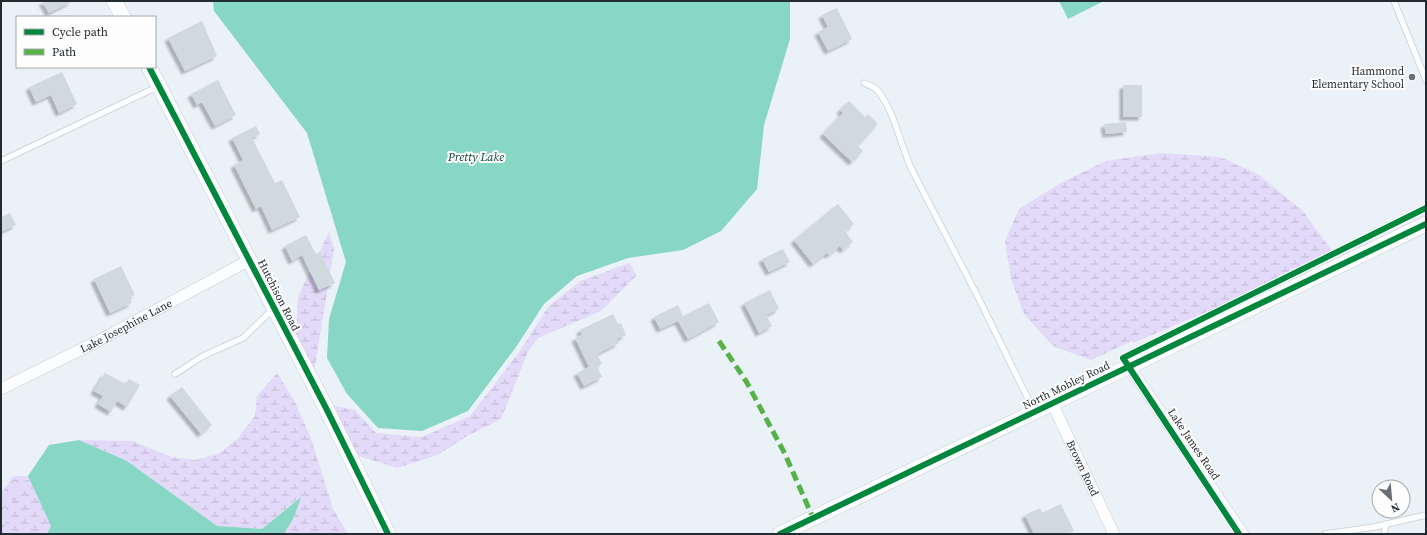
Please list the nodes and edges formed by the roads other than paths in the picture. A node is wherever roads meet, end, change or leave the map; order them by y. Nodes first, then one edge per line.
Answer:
1 (114, 1) edge
2 (1394, 1) edge
3 (122, 16) edge
4 (150, 68) edge
5 (1426, 80) edge
6 (864, 84) dead end
7 (159, 86) junction
8 (1, 161) edge
9 (1426, 224) edge
10 (251, 261) junction
11 (274, 307) junction
12 (1129, 366) junction
13 (175, 374) dead end
14 (1, 389) edge
15 (1052, 403) junction
16 (1034, 412) junction
17 (1426, 514) edge
18 (1386, 524) junction
19 (388, 534) edge
20 (780, 534) edge
21 (1114, 534) edge
22 (1243, 534) edge
23 (1325, 534) edge
24 (1384, 534) edge

1 - 3 street
2 - 5 lane
4 - 7 street, Hutchison Road
6 - 16 lane
7 - 8 lane
7 - 10 street, Hutchison Road
9 - 12 street, North Mobley Road
10 - 11 street, Hutchison Road
10 - 14 street, Lake Josephine Lane
11 - 13 lane
11 - 19 street, Hutchison Road
12 - 15 street, North Mobley Road
12 - 22 street, Lake James Road
15 - 16 street, North Mobley Road
15 - 21 street, Brown Road
16 - 20 street, North Mobley Road
17 - 18 lane
18 - 23 lane
18 - 24 lane

